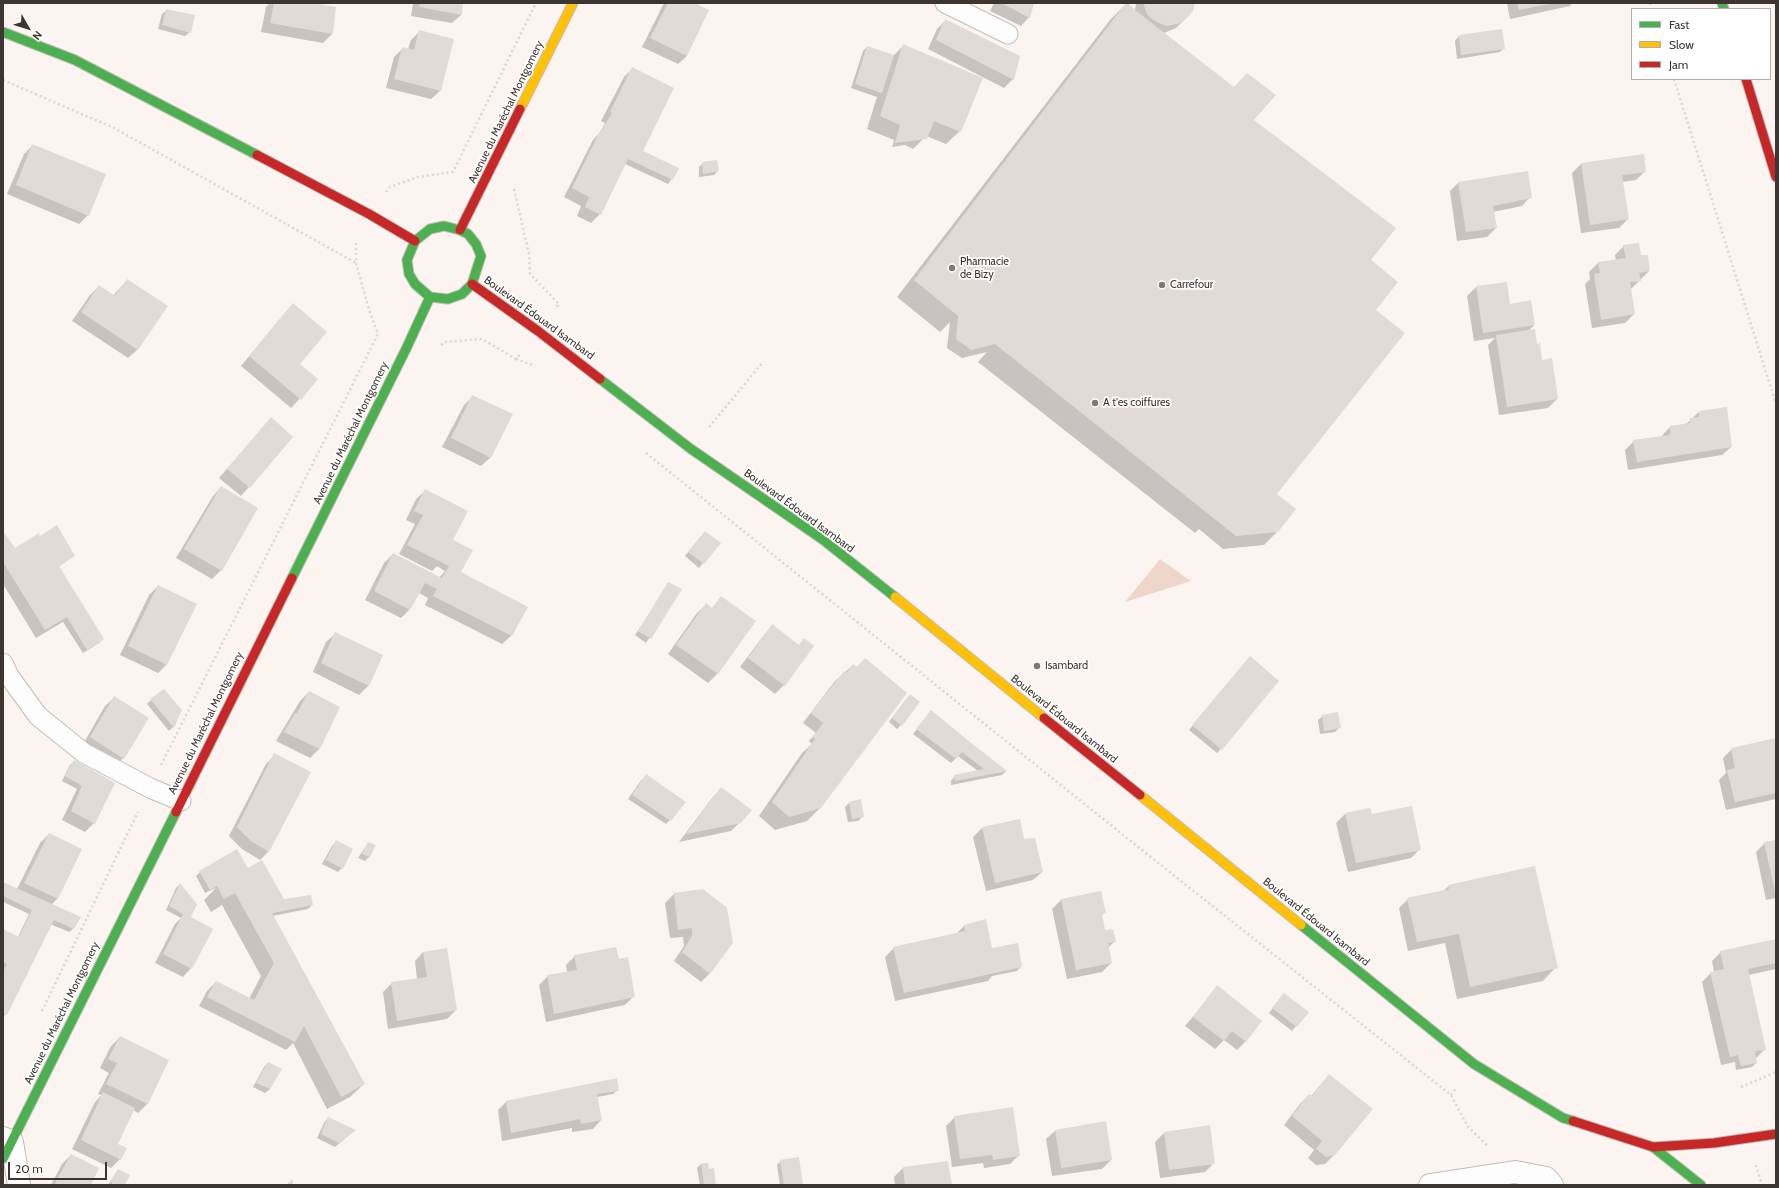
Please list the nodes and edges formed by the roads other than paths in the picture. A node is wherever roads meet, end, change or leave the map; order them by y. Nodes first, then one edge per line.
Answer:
1 (573, 3) edge
2 (945, 3) edge
3 (3, 32) edge
4 (1008, 34) dead end
5 (1746, 80) edge
6 (1776, 177) edge
7 (460, 230) junction
8 (414, 242) junction
9 (472, 284) junction
10 (430, 297) junction
11 (3, 663) edge
12 (181, 801) junction
13 (1776, 1134) edge
14 (6, 1146) edge
15 (1653, 1147) junction
16 (19, 1185) edge
17 (1430, 1185) edge
18 (1552, 1185) edge
19 (1701, 1185) edge

1 - 7 main road, Avenue du Maréchal Montgomery
2 - 4 lane
3 - 8 main road
5 - 6 main road
7 - 8 main road
7 - 9 main road
8 - 10 main road
9 - 10 main road
9 - 15 main road, Boulevard Édouard Isambard
10 - 12 main road, Avenue du Maréchal Montgomery
11 - 12 lane
12 - 14 main road, Avenue du Maréchal Montgomery
13 - 15 main road, Boulevard Édouard Isambard
14 - 16 street
15 - 19 main road, Boulevard Édouard Isambard
17 - 18 street

